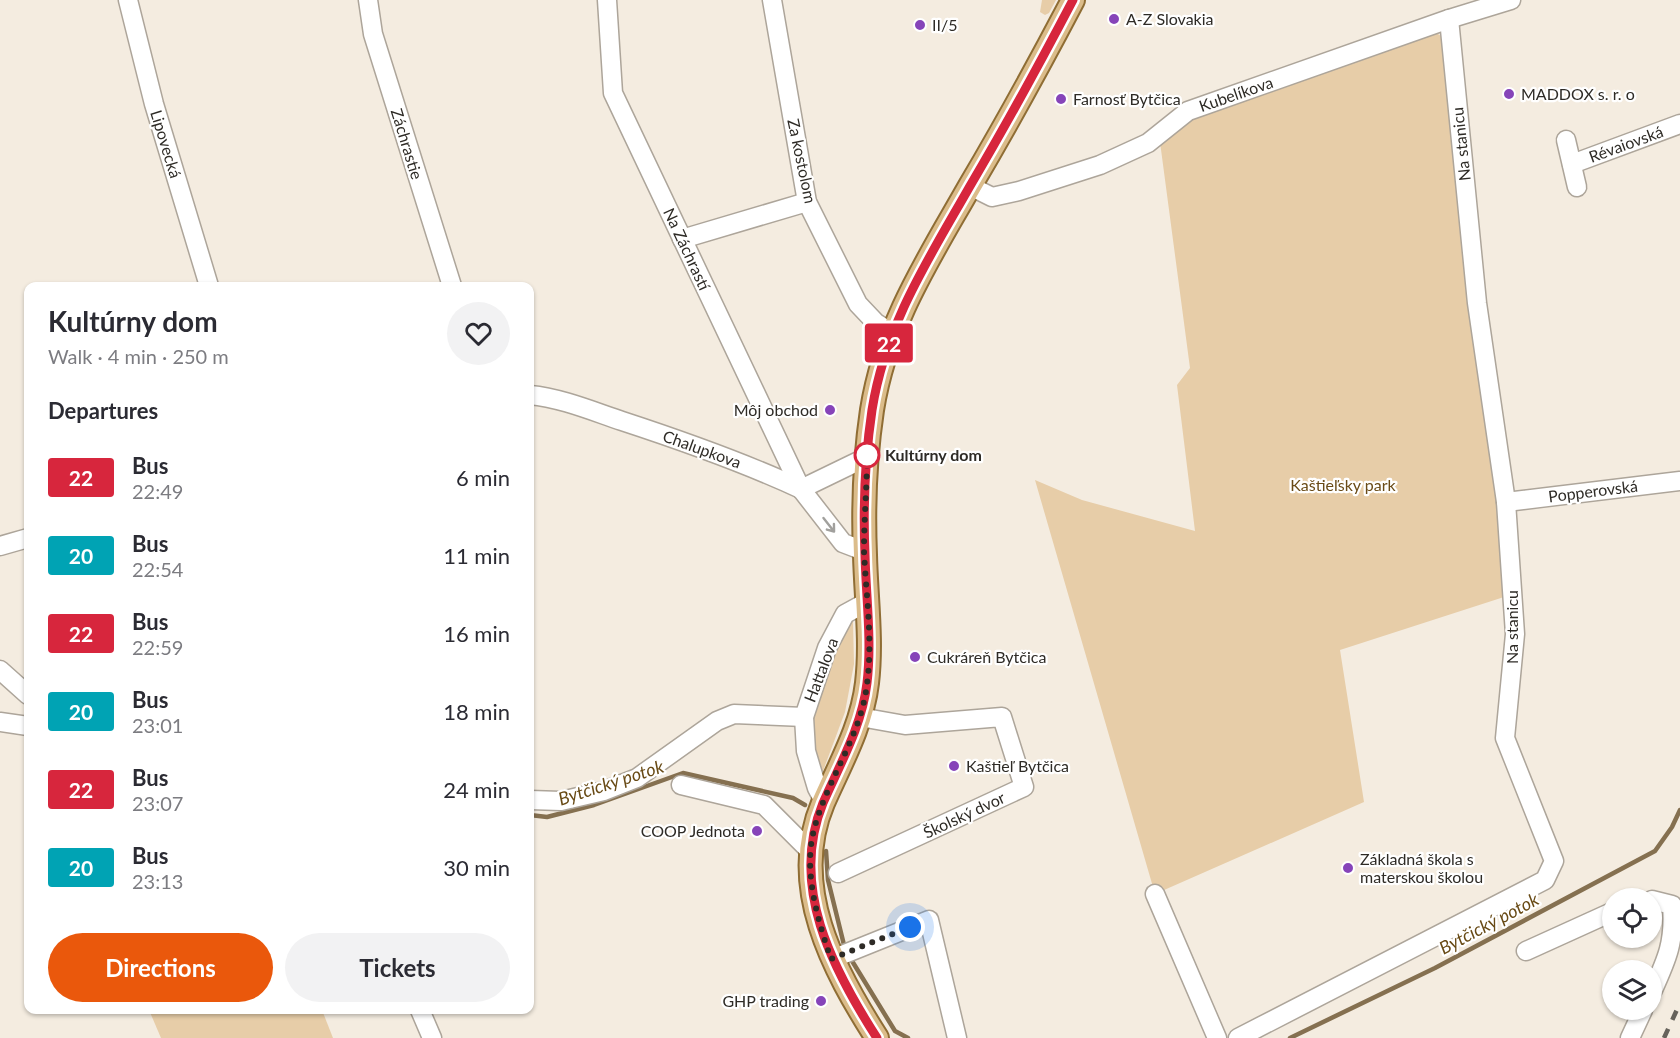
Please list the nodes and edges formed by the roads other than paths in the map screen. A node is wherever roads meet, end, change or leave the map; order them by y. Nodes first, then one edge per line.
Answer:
1 (128, 0) edge
2 (368, 0) edge
3 (606, 0) edge
4 (772, 0) edge
5 (1073, 0) edge
6 (1511, 0) edge
7 (1449, 20) junction
8 (1680, 124) edge
9 (1566, 140) dead end
10 (1572, 164) junction
11 (970, 186) junction
12 (1577, 187) dead end
13 (807, 202) junction
14 (682, 239) junction
15 (208, 282) edge
16 (451, 282) edge
17 (892, 333) junction
18 (534, 396) edge
19 (867, 457) junction
20 (1680, 481) edge
21 (801, 489) junction
22 (1506, 502) junction
23 (24, 539) edge
24 (0, 546) edge
25 (864, 551) junction
26 (867, 602) junction
27 (0, 670) edge
28 (24, 691) edge
29 (804, 717) junction
30 (860, 717) junction
31 (0, 722) edge
32 (24, 725) edge
33 (681, 785) dead end
34 (534, 800) edge
35 (824, 801) junction
36 (810, 852) junction
37 (838, 873) dead end
38 (1155, 894) dead end
39 (1662, 902) edge
40 (1602, 917) edge
41 (1526, 951) dead end
42 (842, 954) junction
43 (1662, 971) edge
44 (422, 1014) edge
45 (1638, 1020) edge
46 (432, 1038) edge
47 (877, 1038) edge
48 (957, 1038) edge
49 (1217, 1038) edge
50 (1238, 1038) edge
51 (1630, 1038) edge

1 - 15 street, Lipovecká
2 - 16 street, Záchrastie
3 - 14 street, Na Záchrastí
4 - 13 street, Za kostolom
5 - 11 main road
6 - 7 street, Kubelíkova
7 - 11 street, Kubelíkova
7 - 22 street, Na stanicu
8 - 10 street, Révaiovská
9 - 10 street, Révaiovská
10 - 12 street, Révaiovská
11 - 17 main road
13 - 14 street
13 - 17 street, Za kostolom
14 - 21 street, Na Záchrastí
17 - 19 main road
18 - 21 street, Chalupkova
19 - 21 street
19 - 25 main road
20 - 22 street, Popperovská
21 -> 25 street
22 - 50 street, Na stanicu
23 - 24 street
25 - 26 main road
26 - 29 street, Hattalova
26 - 30 main road
27 - 28 street
29 - 34 street, Hattalova
29 - 35 street, Hattalova
30 - 35 main road
30 - 37 street, Školský dvor
31 - 32 street
33 - 36 street
35 - 36 main road
36 - 42 main road
38 - 49 street
39 - 43 street
40 - 41 street
42 - 47 main road
42 - 48 street
44 - 46 street
45 - 51 street

